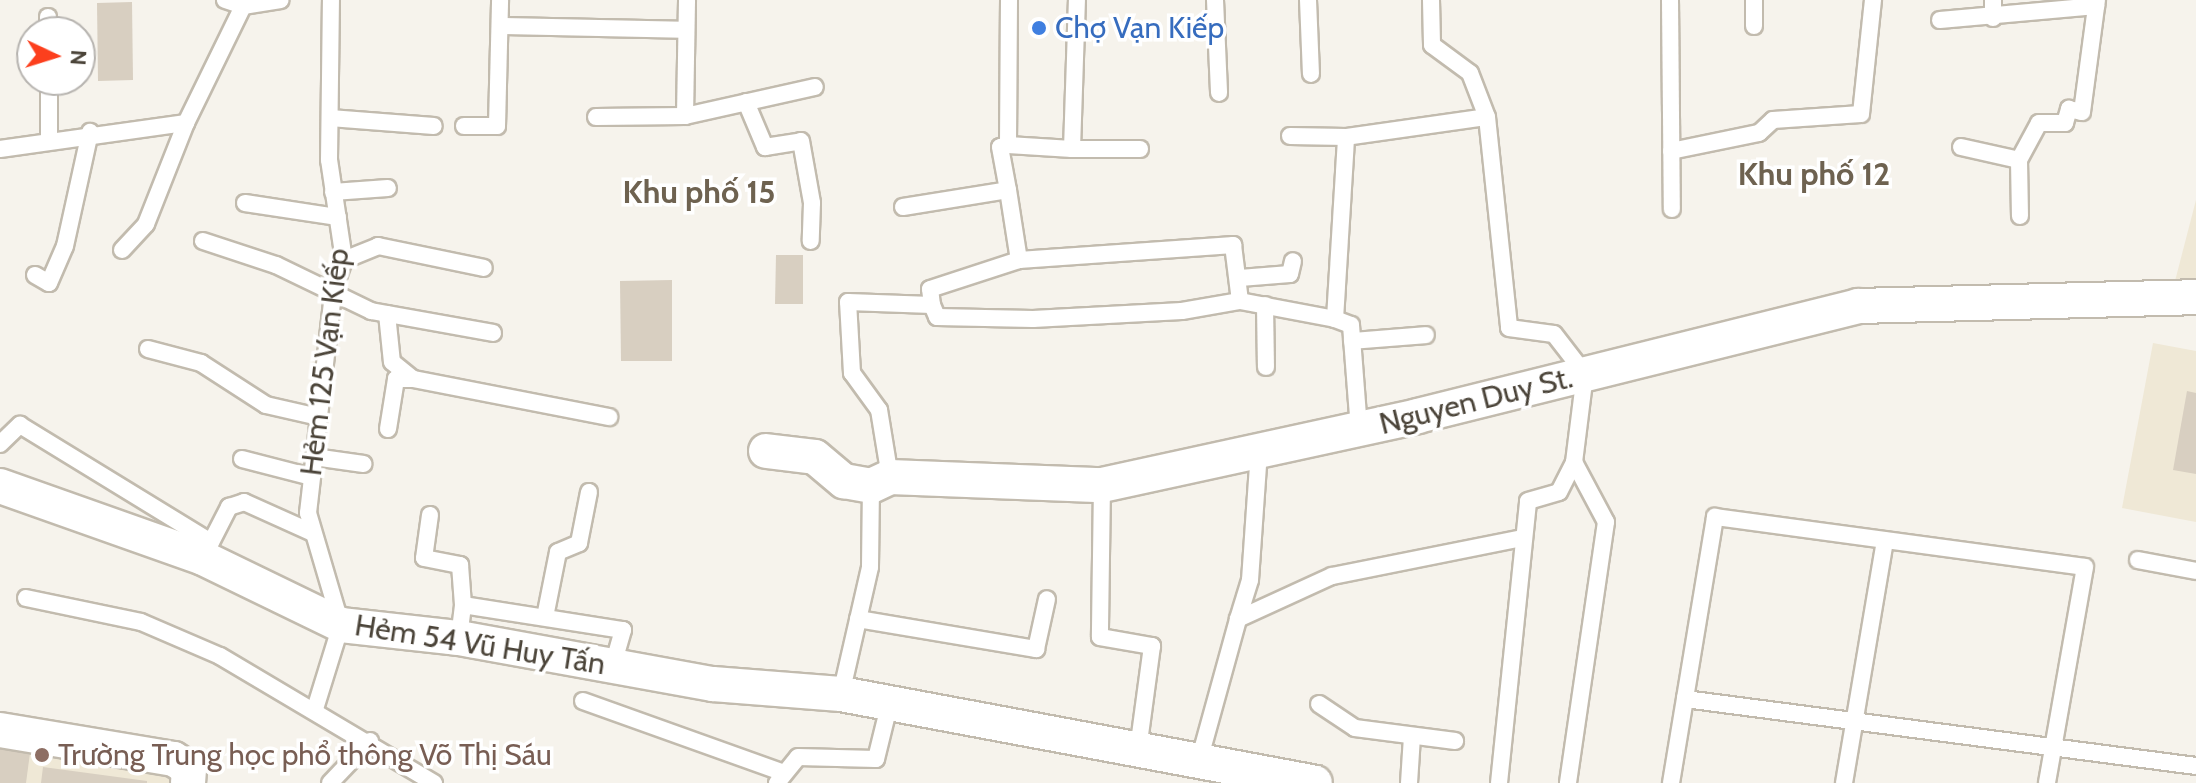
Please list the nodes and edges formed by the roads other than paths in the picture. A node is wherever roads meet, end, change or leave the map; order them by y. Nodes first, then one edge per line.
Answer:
1 (225, 0) edge
2 (281, 0) edge
3 (331, 0) edge
4 (500, 0) edge
5 (687, 0) edge
6 (1009, 0) edge
7 (1077, 0) edge
8 (1215, 0) edge
9 (1308, 0) edge
10 (1431, 0) edge
11 (1670, 0) edge
12 (1754, 0) edge
13 (1873, 0) edge
14 (1993, 0) edge
15 (2097, 3) edge
16 (243, 6) junction
17 (1993, 18) junction
18 (1940, 20) dead end
19 (500, 26) junction
20 (1754, 26) dead end
21 (686, 30) junction
22 (1311, 74) dead end
23 (815, 87) dead end
24 (1219, 93) dead end
25 (49, 96) edge
26 (746, 102) junction
27 (685, 116) junction
28 (596, 117) dead end
29 (1487, 117) junction
30 (330, 118) junction
31 (186, 123) junction
32 (434, 126) dead end
33 (464, 126) dead end
34 (90, 132) junction
35 (1290, 136) dead end
36 (1346, 137) junction
37 (49, 140) junction
38 (1008, 145) junction
39 (1961, 147) dead end
40 (0, 149) edge
41 (1072, 149) junction
42 (1140, 149) dead end
43 (1671, 151) junction
44 (2019, 160) junction
45 (388, 188) dead end
46 (1008, 190) junction
47 (333, 192) junction
48 (245, 203) dead end
49 (903, 207) dead end
50 (1672, 209) dead end
51 (2020, 216) dead end
52 (338, 217) junction
53 (203, 241) dead end
54 (811, 241) dead end
55 (122, 250) dead end
56 (344, 260) junction
57 (1019, 260) junction
58 (1293, 261) dead end
59 (484, 268) dead end
60 (35, 275) dead end
61 (1240, 278) junction
62 (333, 292) junction
63 (2196, 297) edge
64 (1240, 301) junction
65 (932, 305) junction
66 (1265, 305) junction
67 (387, 314) junction
68 (1335, 319) junction
69 (493, 333) dead end
70 (1426, 335) dead end
71 (1352, 341) junction
72 (148, 349) dead end
73 (1266, 367) dead end
74 (1585, 374) junction
75 (413, 379) junction
76 (319, 417) junction
77 (609, 417) dead end
78 (388, 429) dead end
79 (1359, 429) junction
80 (0, 444) edge
81 (766, 451) dead end
82 (1259, 451) junction
83 (314, 457) junction
84 (242, 459) dead end
85 (1574, 462) junction
86 (364, 464) dead end
87 (312, 477) junction
88 (880, 481) junction
89 (1102, 485) junction
90 (0, 486) edge
91 (589, 492) dead end
92 (430, 515) dead end
93 (313, 533) junction
94 (1523, 538) junction
95 (1885, 540) junction
96 (207, 550) junction
97 (2138, 560) dead end
98 (2196, 571) edge
99 (26, 598) dead end
100 (1047, 599) dead end
101 (463, 605) junction
102 (545, 617) junction
103 (858, 619) junction
104 (1238, 619) junction
105 (341, 625) junction
106 (459, 638) junction
107 (613, 665) junction
108 (841, 694) junction
109 (1685, 699) junction
110 (583, 701) dead end
111 (890, 702) junction
112 (1319, 704) dead end
113 (315, 709) junction
114 (1854, 718) junction
115 (0, 730) edge
116 (1412, 737) junction
117 (370, 741) junction
118 (1455, 741) dead end
119 (2054, 743) junction
120 (1138, 749) junction
121 (1199, 761) junction
122 (2196, 766) edge
123 (779, 778) edge
124 (188, 783) edge
125 (330, 783) edge
126 (434, 783) edge
127 (1315, 783) edge
128 (1409, 783) edge
129 (1499, 783) edge
130 (1568, 783) edge
131 (1671, 783) edge
132 (1844, 783) edge
133 (2047, 783) edge

1 - 16 lane
2 - 16 lane
3 - 30 lane, Hẻm 125 Vạn Kiếp
4 - 19 lane
5 - 21 lane
6 - 38 lane
7 - 41 lane
8 - 24 lane
9 - 22 lane
10 - 29 lane
11 - 43 lane
12 - 20 lane
13 - 43 lane
14 - 17 lane
15 - 17 lane
15 - 44 lane
16 - 31 lane
17 - 18 lane
19 - 21 lane
19 - 33 lane
21 - 27 lane
23 - 26 lane
25 - 37 lane
26 - 27 lane
26 - 54 lane
27 - 28 lane
29 - 36 lane
29 - 74 lane
30 - 32 lane
30 - 47 lane, Hẻm 125 Vạn Kiếp
31 - 34 lane
31 - 55 lane
34 - 37 lane
34 - 60 lane
35 - 36 lane
36 - 68 lane
37 - 40 lane
38 - 41 lane
38 - 46 lane
39 - 44 lane
41 - 42 lane
43 - 50 lane
44 - 51 lane
45 - 47 lane
46 - 49 lane
46 - 57 lane
47 - 52 lane, Hẻm 125 Vạn Kiếp
48 - 52 lane
52 - 56 lane, Hẻm 125 Vạn Kiếp
53 - 62 lane
56 - 59 lane
56 - 62 lane, Hẻm 125 Vạn Kiếp
57 - 61 lane
57 - 65 lane
58 - 61 lane
61 - 64 lane
62 - 67 lane
62 - 76 lane, Hẻm 125 Vạn Kiếp
63 - 74 street, Nguyen Duy St.
64 - 65 lane
64 - 66 lane
65 - 88 lane
66 - 68 lane
66 - 73 lane
67 - 69 lane
67 - 75 lane
68 - 71 lane
70 - 71 lane
71 - 79 lane
72 - 76 lane
74 - 79 street, Nguyen Duy St.
74 - 85 lane
75 - 77 lane
75 - 78 lane
76 - 83 lane, Hẻm 125 Vạn Kiếp
79 - 82 street, Nguyen Duy St.
80 - 96 lane
81 - 88 street, Nguyen Duy St.
82 - 89 street, Nguyen Duy St.
82 - 104 lane
83 - 86 lane
83 - 87 lane, Hẻm 125 Vạn Kiếp
84 - 87 lane
85 - 94 lane
85 - 130 lane
87 - 93 lane, Hẻm 125 Vạn Kiếp
88 - 89 street, Nguyen Duy St.
88 - 103 lane
89 - 120 lane
90 - 96 street, Hẻm 54 Vũ Huy Tấn
91 - 102 lane
92 - 101 lane
93 - 96 lane
93 - 105 lane, Hẻm 125 Vạn Kiếp
94 - 104 lane
94 - 129 lane
95 - 109 lane
95 - 114 lane
95 - 119 lane
96 - 105 street, Hẻm 54 Vũ Huy Tấn
97 - 98 lane
99 - 113 lane
100 - 103 lane
101 - 102 lane
101 - 106 lane
102 - 107 lane
103 - 108 lane
104 - 121 lane
105 - 106 street, Hẻm 54 Vũ Huy Tấn
105 - 113 lane
106 - 107 street, Hẻm 54 Vũ Huy Tấn
107 - 108 street, Hẻm 54 Vũ Huy Tấn
108 - 111 street, Hẻm 54 Vũ Huy Tấn
109 - 114 lane
109 - 131 lane
110 - 123 lane
111 - 120 street, Hẻm 54 Vũ Huy Tấn
111 - 123 lane
112 - 116 lane
113 - 117 lane
114 - 119 lane
114 - 132 lane
115 - 124 street
116 - 118 lane
116 - 128 lane
117 - 125 lane
117 - 126 lane
119 - 122 lane
119 - 133 lane
120 - 121 street, Hẻm 54 Vũ Huy Tấn
121 - 127 street, Hẻm 54 Vũ Huy Tấn

